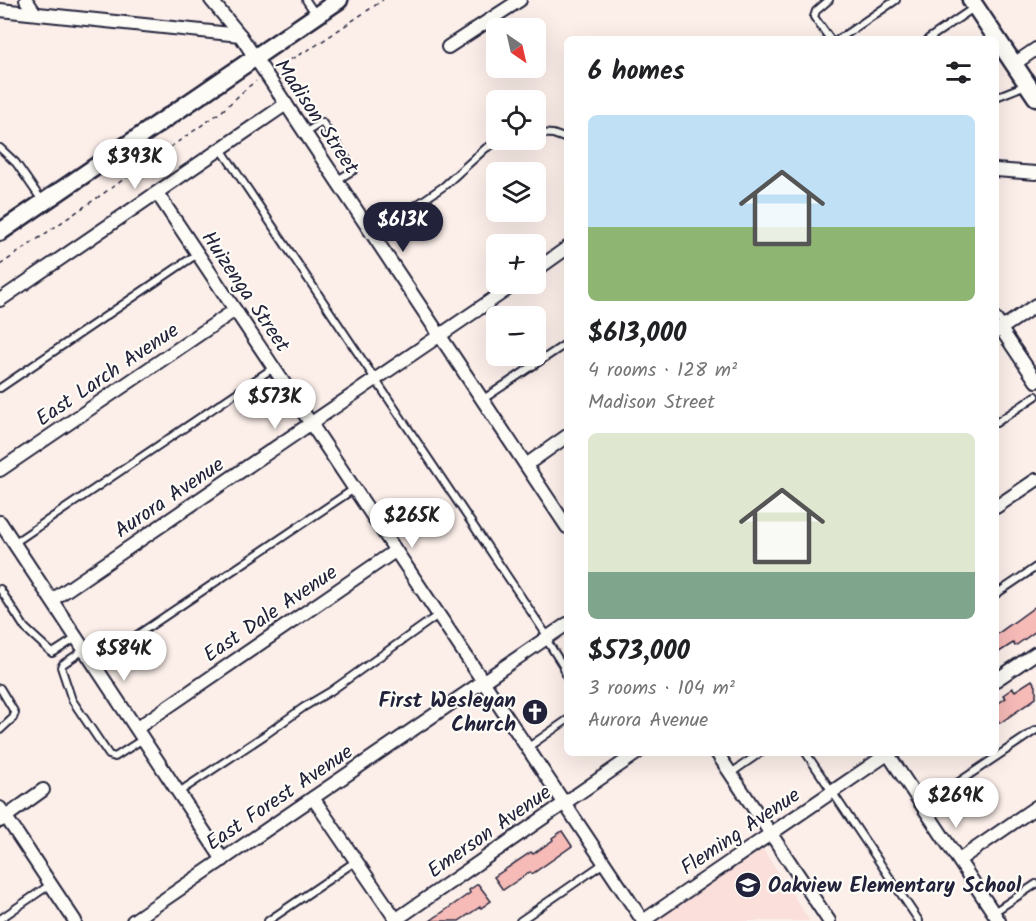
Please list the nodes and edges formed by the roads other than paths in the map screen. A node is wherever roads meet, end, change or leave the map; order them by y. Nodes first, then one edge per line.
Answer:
1 (26, 0) edge
2 (211, 0) edge
3 (306, 0) edge
4 (339, 0) edge
5 (520, 0) edge
6 (830, 0) edge
7 (896, 0) edge
8 (973, 3) edge
9 (0, 10) edge
10 (35, 13) junction
11 (316, 15) junction
12 (240, 35) junction
13 (828, 36) edge
14 (843, 36) edge
15 (932, 36) edge
16 (995, 36) edge
17 (999, 42) edge
18 (448, 46) dead end
19 (1036, 49) edge
20 (255, 58) junction
21 (1014, 64) junction
22 (1032, 91) edge
23 (999, 96) edge
24 (286, 104) junction
25 (305, 133) junction
26 (546, 134) edge
27 (564, 138) edge
28 (0, 148) edge
29 (486, 148) edge
30 (221, 149) junction
31 (999, 170) edge
32 (1036, 173) edge
33 (337, 180) junction
34 (157, 192) junction
35 (43, 202) junction
36 (0, 232) edge
37 (373, 236) junction
38 (564, 250) edge
39 (197, 253) junction
40 (546, 263) edge
41 (500, 294) edge
42 (0, 300) edge
43 (1036, 305) edge
44 (235, 310) junction
45 (1000, 329) edge
46 (439, 335) junction
47 (564, 345) edge
48 (273, 367) junction
49 (375, 380) junction
50 (1036, 381) edge
51 (0, 388) edge
52 (1036, 396) edge
53 (482, 400) junction
54 (999, 421) edge
55 (311, 423) junction
56 (564, 438) edge
57 (525, 465) junction
58 (0, 470) edge
59 (1036, 480) edge
60 (354, 489) junction
61 (999, 505) edge
62 (0, 522) edge
63 (564, 523) edge
64 (14, 543) junction
65 (395, 551) junction
66 (1036, 567) edge
67 (0, 590) edge
68 (999, 592) edge
69 (52, 600) junction
70 (438, 615) junction
71 (564, 626) edge
72 (76, 637) junction
73 (547, 638) junction
74 (84, 650) junction
75 (1036, 653) edge
76 (94, 664) junction
77 (564, 666) edge
78 (999, 678) edge
79 (483, 682) junction
80 (0, 688) edge
81 (564, 722) edge
82 (0, 730) edge
83 (1036, 730) edge
84 (140, 733) junction
85 (526, 748) junction
86 (999, 755) edge
87 (627, 756) edge
88 (719, 756) edge
89 (756, 756) edge
90 (808, 756) edge
91 (884, 756) edge
92 (890, 756) edge
93 (998, 756) edge
94 (731, 773) junction
95 (44, 790) dead end
96 (832, 792) junction
97 (178, 793) junction
98 (313, 798) junction
99 (564, 803) junction
100 (923, 807) junction
101 (1036, 807) edge
102 (2, 815) edge
103 (771, 833) junction
104 (223, 860) junction
105 (958, 860) junction
106 (356, 861) junction
107 (604, 863) junction
108 (51, 884) junction
109 (1036, 884) edge
110 (996, 917) edge
111 (0, 919) edge
112 (395, 920) edge
113 (75, 921) edge
114 (133, 921) edge
115 (268, 921) edge
116 (520, 921) edge
117 (643, 921) edge
118 (830, 921) edge
119 (919, 921) edge

1 - 10 street
2 - 12 street, Madison Street
3 - 11 lane
4 - 11 main road
5 - 18 street
6 - 13 lane
7 - 14 lane
8 - 15 lane
8 - 16 main road
9 - 10 street
10 - 12 street
11 - 20 main road
12 - 20 street, Madison Street
17 - 21 main road
19 - 21 street
20 - 24 street, Madison Street
20 - 35 main road
21 - 22 main road
22 - 23 lane
24 - 25 street, Madison Street
24 - 30 street
25 - 33 street, Madison Street
25 - 33 lane
26 - 27 lane
28 - 35 lane
29 - 37 lane
30 - 34 street
30 - 49 lane
31 - 32 street
33 - 37 street, Madison Street
34 - 39 street, Huizenga Street
34 - 42 street
35 - 36 main road
37 - 46 street, Madison Street
38 - 40 street
39 - 44 street, Huizenga Street
39 - 51 lane
41 - 46 street, Aurora Avenue
43 - 45 street
44 - 48 street, Huizenga Street
44 - 58 street, East Larch Avenue
45 - 50 street
46 - 49 street, Aurora Avenue
46 - 53 street, Madison Street
47 - 53 lane
48 - 55 street, Huizenga Street
48 - 64 lane
49 - 55 street, Aurora Avenue
49 - 73 lane
52 - 54 lane
53 - 57 street, Madison Street
55 - 60 street, Huizenga Street
55 - 69 street, Aurora Avenue
56 - 57 street
57 - 63 street, Madison Street
59 - 61 street
60 - 65 street, Huizenga Street
60 - 76 lane
62 - 64 street
64 - 69 street
65 - 70 street, Huizenga Street
65 - 84 street, East Dale Avenue
66 - 68 lane
67 - 72 lane
69 - 72 street
70 - 79 street, Huizenga Street
70 - 97 lane
71 - 73 street, East Forest Avenue
72 - 74 street
73 - 77 lane
73 - 79 street, East Forest Avenue
74 - 76 street
74 - 84 lane
75 - 78 street
76 - 84 street
79 - 85 street, Huizenga Street
79 - 98 street, East Forest Avenue
80 - 82 lane
81 - 85 lane
83 - 86 lane
84 - 97 street
85 - 99 street, Huizenga Street
87 - 99 street, Emerson Avenue
88 - 94 street
89 - 94 lane
90 - 96 lane
91 - 96 street, Fleming Avenue
92 - 100 street
93 - 100 lane
94 - 103 street
95 - 102 street
96 - 103 street, Fleming Avenue
96 - 119 lane
97 - 104 street
98 - 104 street, East Forest Avenue
98 - 106 street
99 - 107 street, Huizenga Street
99 - 112 street, Emerson Avenue
100 - 105 street
101 - 105 street
102 - 108 street
103 - 117 street, Fleming Avenue
103 - 118 street
104 - 114 street, East Forest Avenue
105 - 110 street
106 - 112 street
106 - 115 lane
107 - 116 lane
107 - 117 street, Huizenga Street
108 - 111 lane
108 - 113 street
109 - 110 lane

